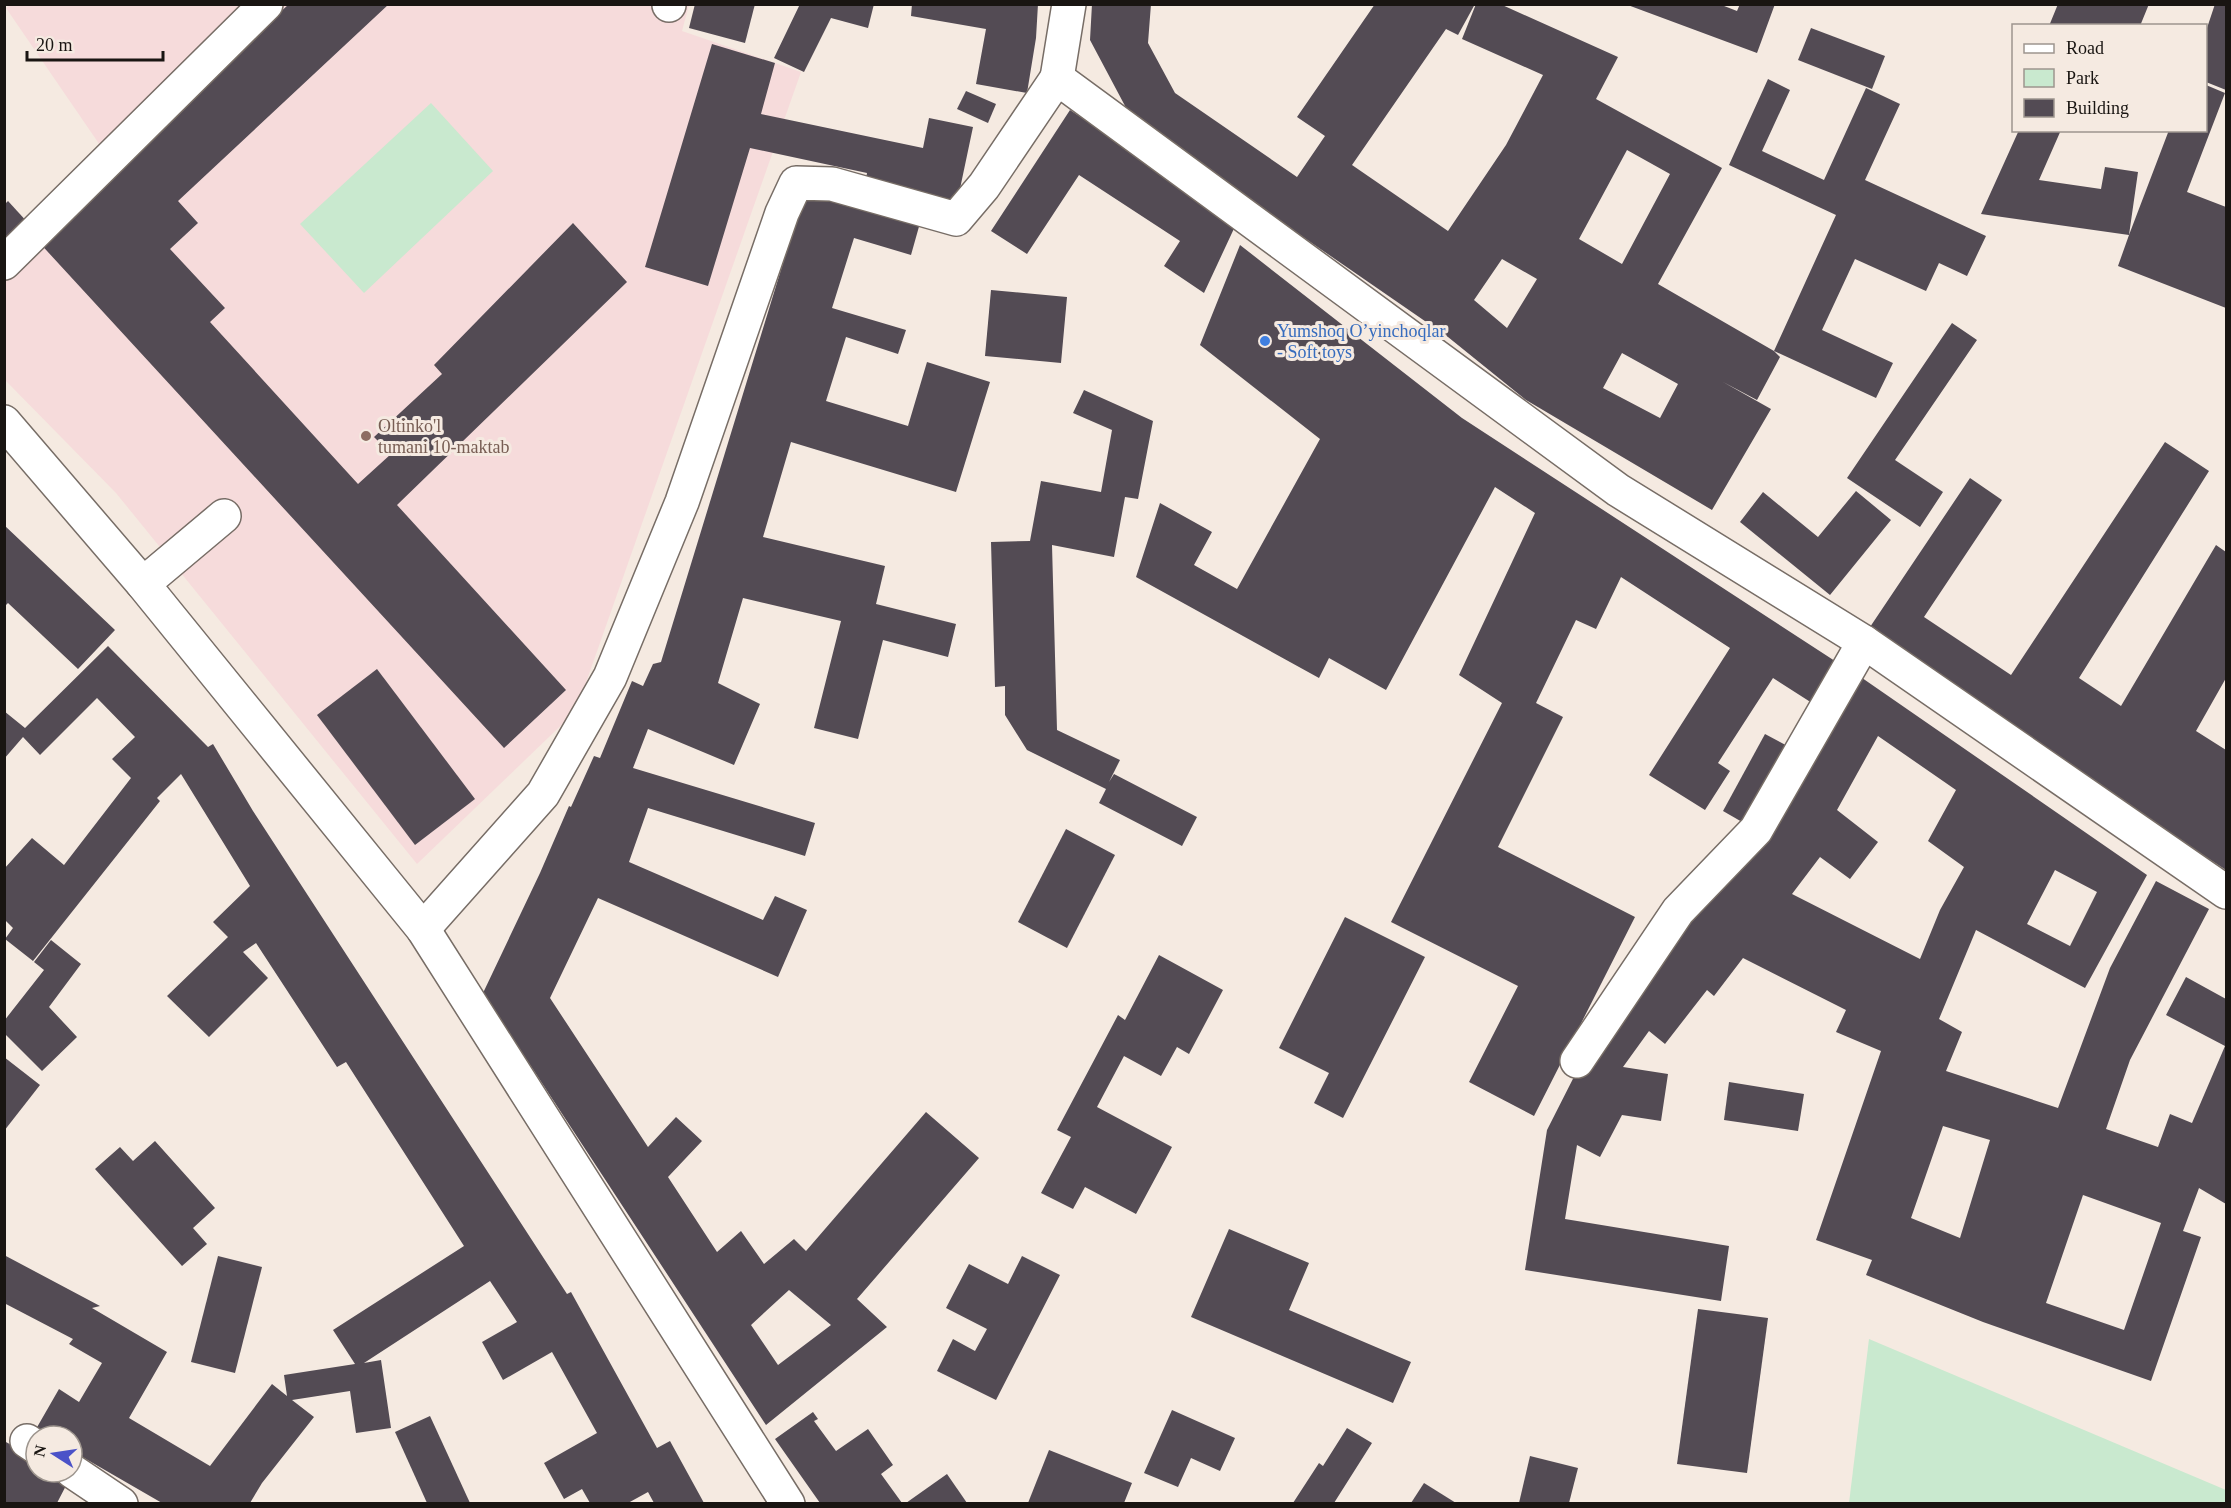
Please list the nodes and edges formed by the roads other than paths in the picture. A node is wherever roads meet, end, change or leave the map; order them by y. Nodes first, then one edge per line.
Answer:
1 (266, 4) edge
2 (1070, 4) edge
3 (1057, 78) junction
4 (4, 263) edge
5 (9, 439) edge
6 (224, 516) dead end
7 (143, 584) junction
8 (1864, 642) junction
9 (2226, 892) edge
10 (423, 929) junction
11 (1577, 1061) dead end
12 (84, 1479) edge
13 (120, 1503) edge
14 (788, 1503) edge

1 - 4 street
2 - 3 street
3 - 8 street
3 - 10 street
5 - 7 street
6 - 7 street
7 - 10 street
8 - 9 street
8 - 11 street
10 - 14 street
12 - 13 street

